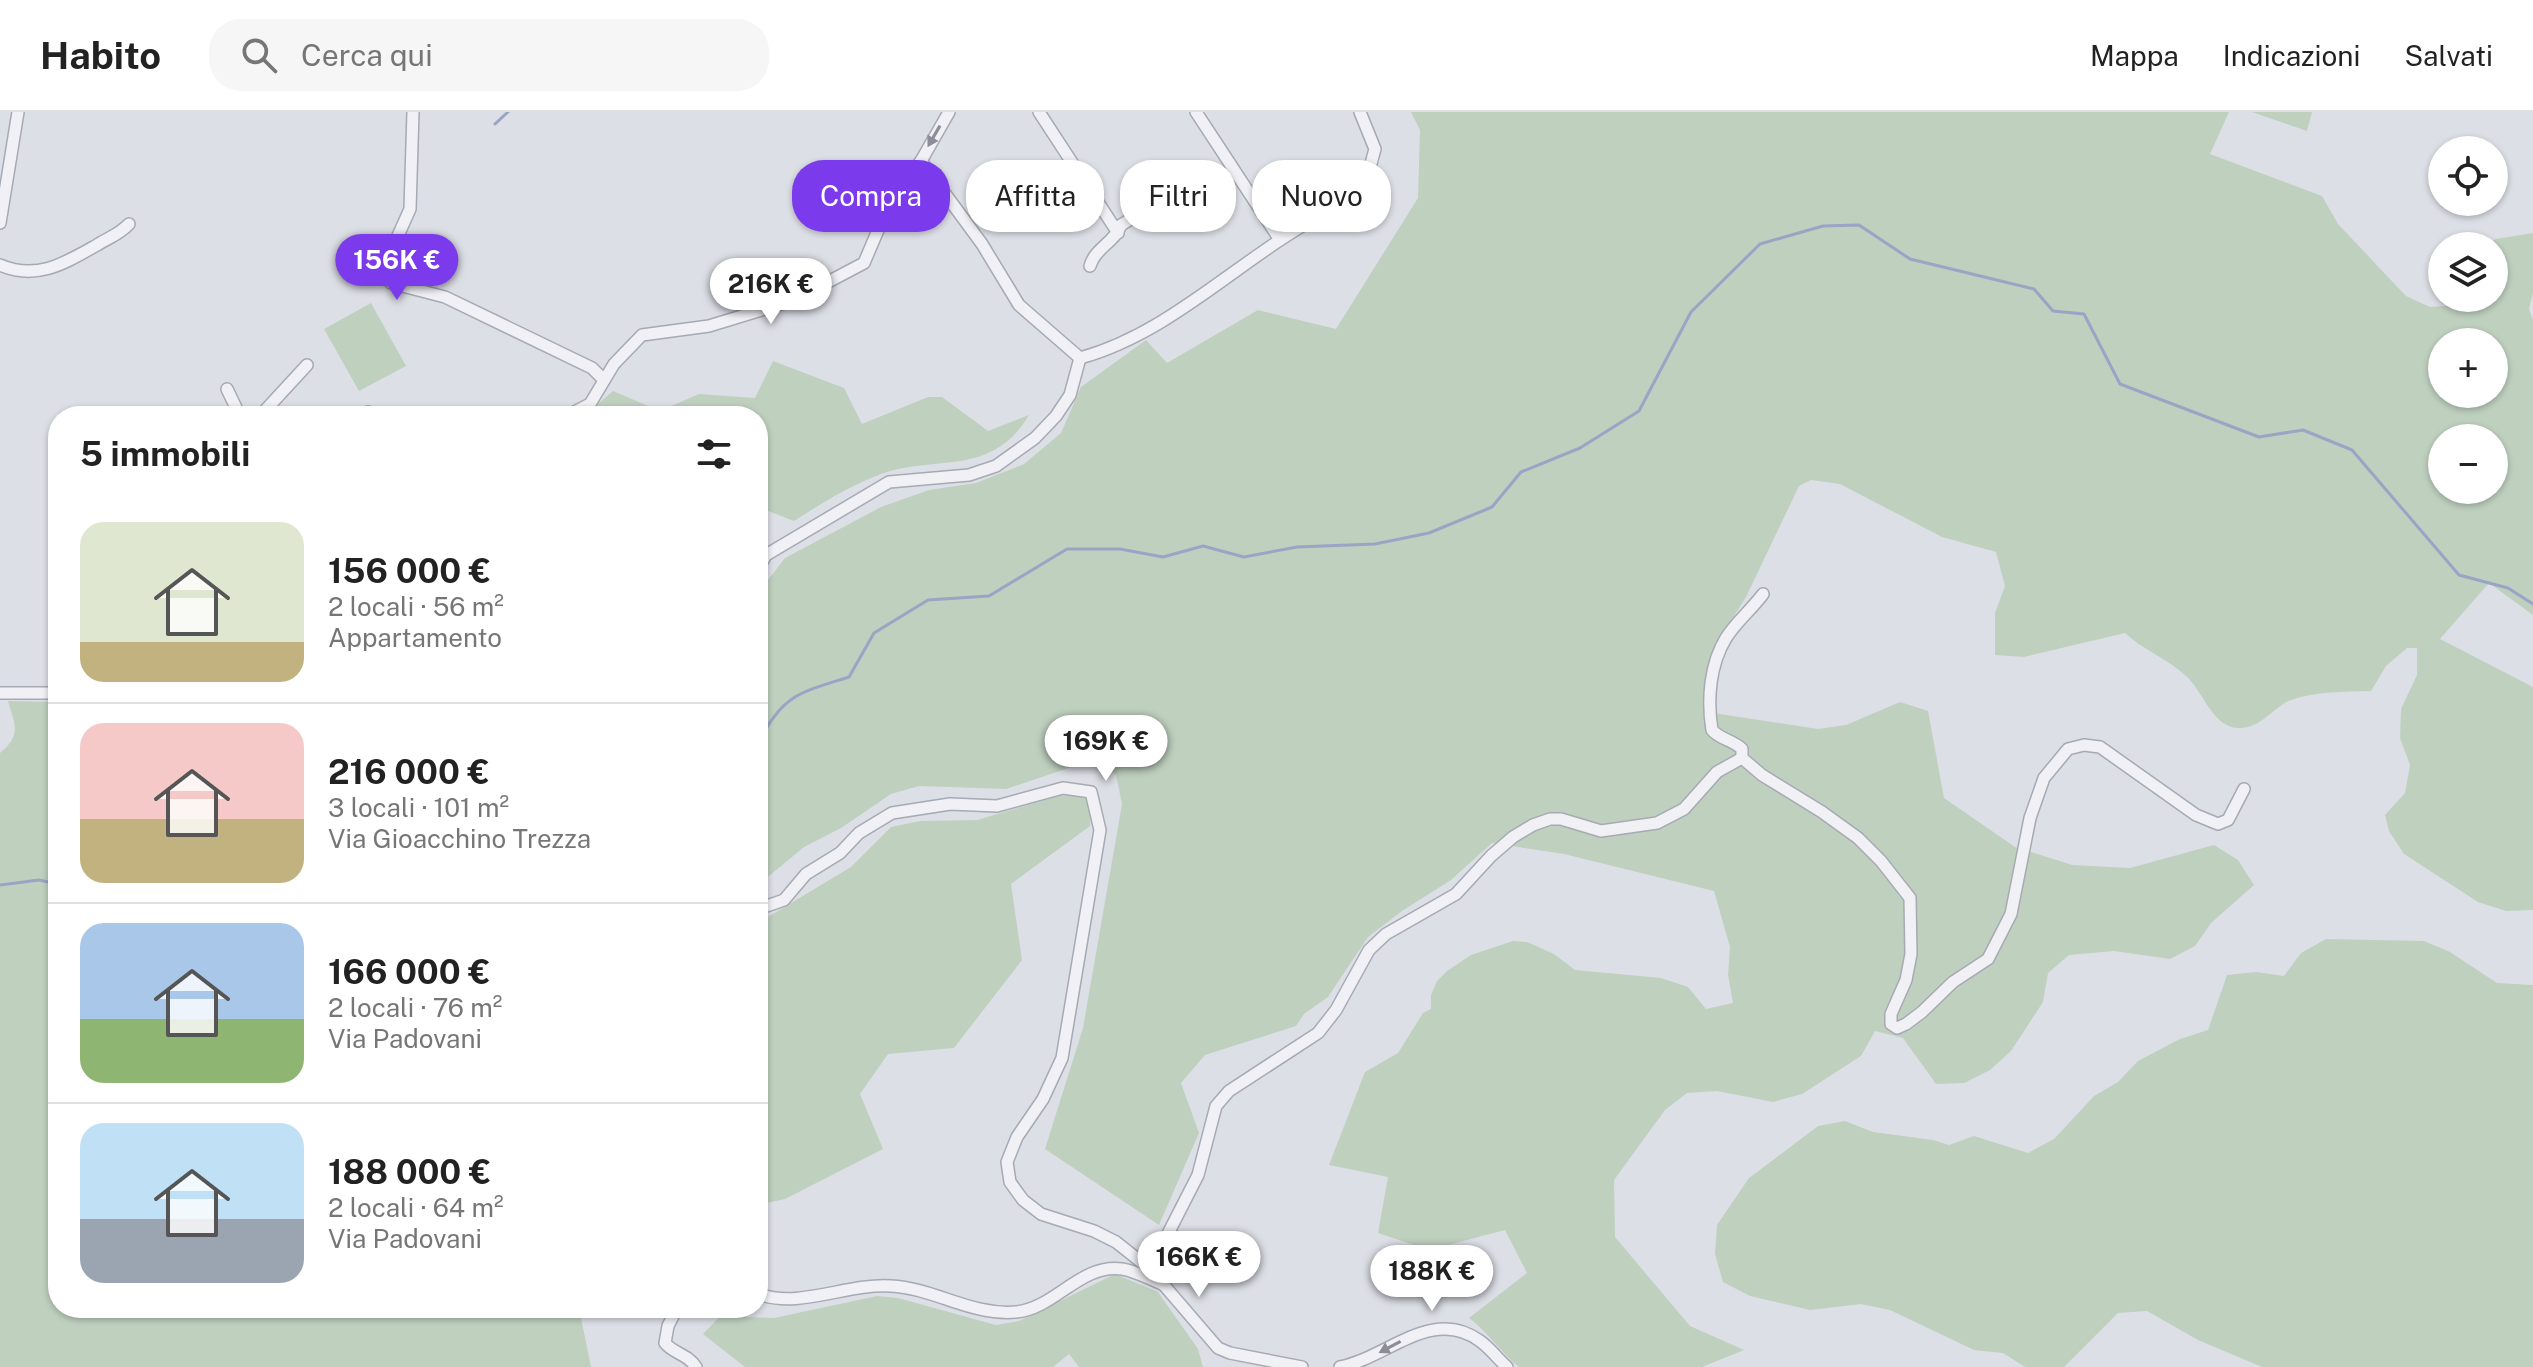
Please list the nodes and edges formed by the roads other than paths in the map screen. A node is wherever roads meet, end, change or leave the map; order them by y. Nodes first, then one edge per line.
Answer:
1 (18, 112) edge
2 (413, 112) edge
3 (949, 112) edge
4 (1039, 112) edge
5 (1196, 112) edge
6 (1360, 112) edge
7 (922, 160) edge
8 (950, 200) edge
9 (0, 223) edge
10 (129, 224) dead end
11 (1120, 228) edge
12 (877, 232) edge
13 (1118, 233) junction
14 (1280, 240) junction
15 (0, 265) edge
16 (1090, 266) dead end
17 (1080, 358) junction
18 (307, 365) dead end
19 (604, 380) junction
20 (227, 389) dead end
21 (235, 406) edge
22 (269, 406) edge
23 (586, 406) edge
24 (768, 554) edge
25 (1763, 594) dead end
26 (0, 693) edge
27 (48, 693) edge
28 (1742, 758) junction
29 (2244, 789) dead end
30 (768, 906) edge
31 (1150, 1269) junction
32 (1164, 1285) junction
33 (768, 1297) edge
34 (672, 1318) edge
35 (1230, 1353) junction
36 (696, 1367) edge
37 (1242, 1367) edge
38 (1302, 1367) edge
39 (1340, 1367) edge
40 (1507, 1367) edge

1 - 9 street
2 - 19 street
3 -> 7 street
4 - 13 street
5 - 14 street
6 - 14 street
8 - 17 street
10 - 15 street
11 - 13 street
12 - 19 street
13 - 16 street
14 - 17 street
17 - 24 street
18 - 22 street
19 - 23 street
20 - 21 street
25 - 28 street
26 - 27 street
28 - 29 street
28 - 31 street
30 - 31 street
31 - 32 street
32 - 33 street
32 - 35 street
34 - 36 street
35 - 37 street
35 - 38 street
40 -> 39 street

